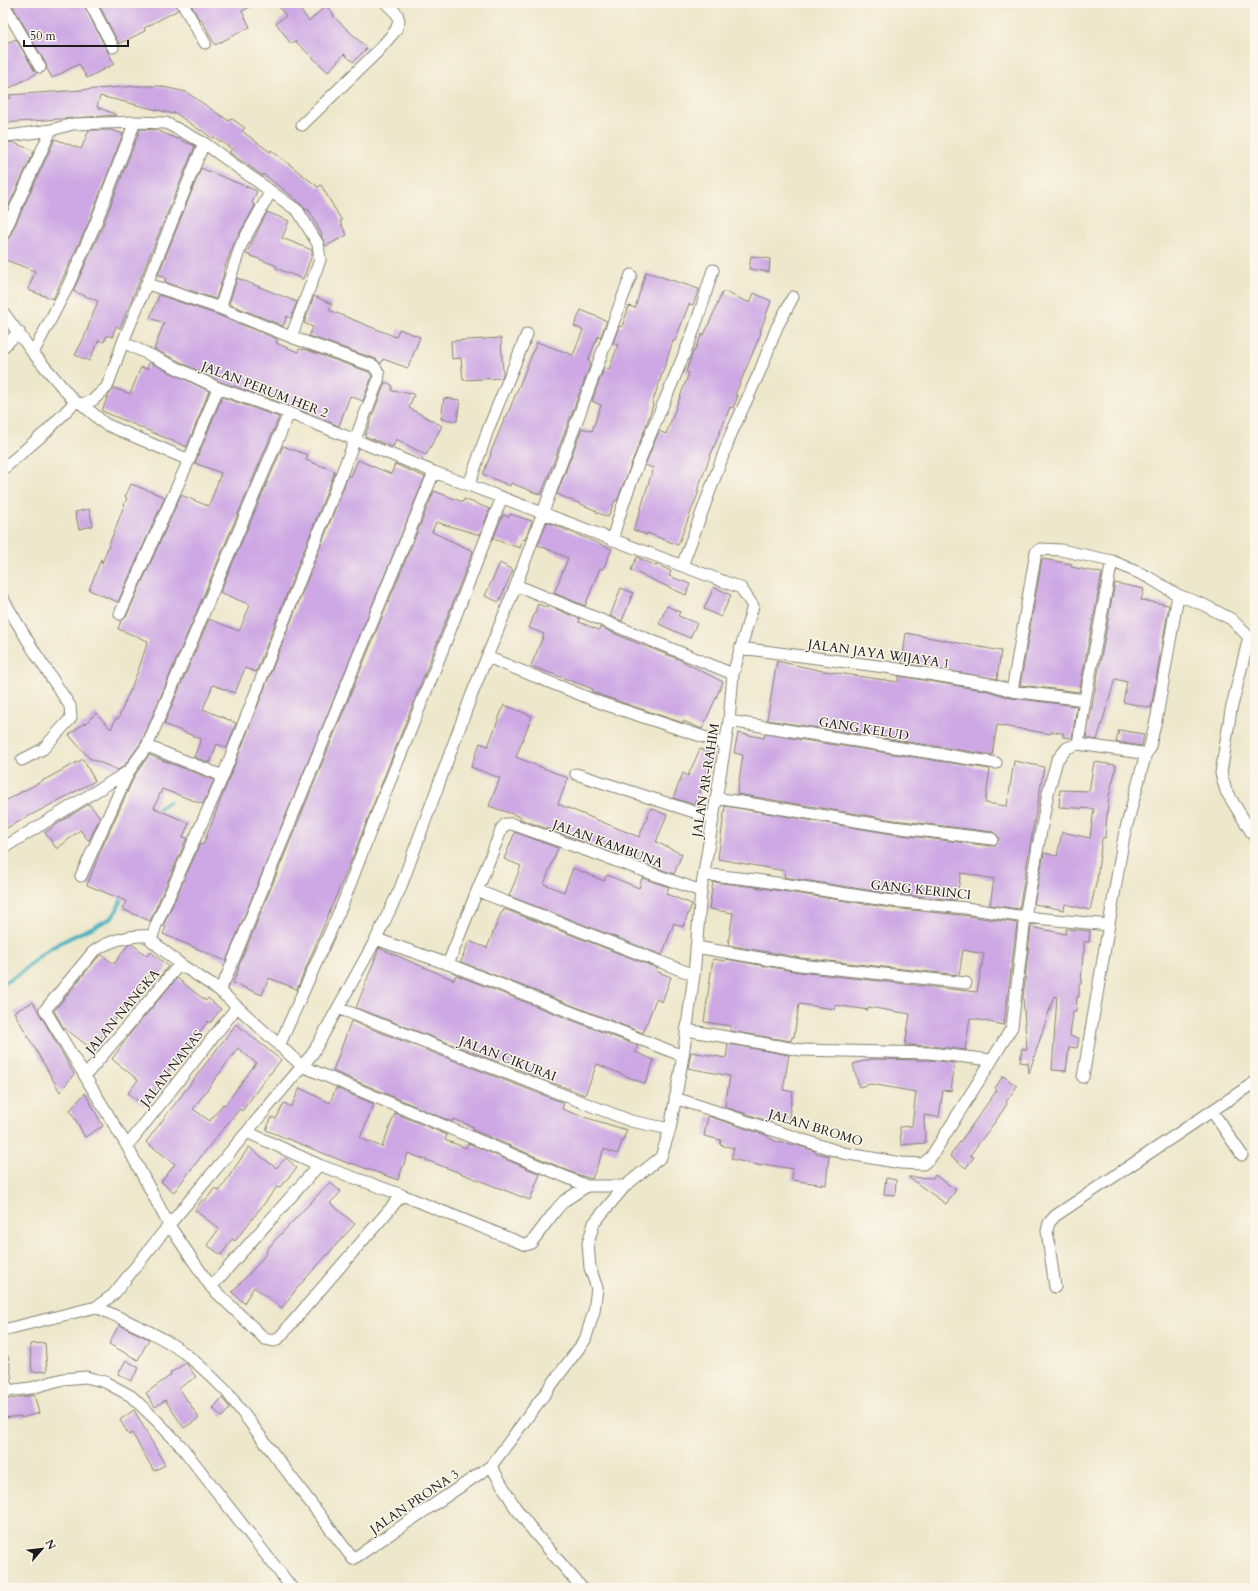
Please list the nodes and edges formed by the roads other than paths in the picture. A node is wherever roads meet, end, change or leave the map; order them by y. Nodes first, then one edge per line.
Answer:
1 (3, 3) edge
2 (90, 3) edge
3 (182, 3) edge
4 (386, 3) edge
5 (205, 43) dead end
6 (113, 47) dead end
7 (40, 67) dead end
8 (135, 122) junction
9 (302, 125) dead end
10 (51, 130) junction
11 (3, 136) edge
12 (204, 143) junction
13 (271, 191) junction
14 (3, 235) edge
15 (713, 270) dead end
16 (631, 275) dead end
17 (148, 284) junction
18 (793, 297) dead end
19 (220, 308) junction
20 (3, 312) edge
21 (18, 332) junction
22 (527, 334) dead end
23 (291, 337) junction
24 (123, 342) junction
25 (3, 347) edge
26 (33, 353) junction
27 (218, 388) junction
28 (79, 403) junction
29 (289, 413) junction
30 (356, 440) junction
31 (189, 460) junction
32 (3, 469) edge
33 (434, 472) junction
34 (469, 485) junction
35 (502, 497) junction
36 (542, 514) junction
37 (612, 540) junction
38 (1112, 561) junction
39 (682, 566) junction
40 (516, 585) junction
41 (1178, 595) junction
42 (3, 599) edge
43 (120, 614) dead end
44 (741, 648) junction
45 (487, 657) junction
46 (733, 674) junction
47 (1012, 691) junction
48 (1085, 700) junction
49 (729, 721) junction
50 (725, 744) junction
51 (1078, 744) junction
52 (147, 746) junction
53 (1146, 753) junction
54 (22, 760) dead end
55 (996, 763) dead end
56 (129, 771) junction
57 (576, 774) dead end
58 (223, 776) junction
59 (716, 798) junction
60 (714, 818) junction
61 (1255, 838) edge
62 (992, 839) dead end
63 (3, 848) edge
64 (704, 874) junction
65 (81, 876) dead end
66 (478, 891) junction
67 (701, 891) junction
68 (1025, 917) junction
69 (1109, 925) junction
70 (152, 936) junction
71 (376, 939) junction
72 (696, 947) junction
73 (180, 964) junction
74 (448, 964) junction
75 (694, 975) junction
76 (966, 983) dead end
77 (219, 990) junction
78 (237, 1007) junction
79 (338, 1008) junction
80 (686, 1030) junction
81 (279, 1046) junction
82 (683, 1056) junction
83 (992, 1060) junction
84 (302, 1066) junction
85 (85, 1076) junction
86 (1083, 1077) dead end
87 (1255, 1082) edge
88 (675, 1098) junction
89 (1212, 1111) junction
90 (670, 1129) junction
91 (247, 1132) junction
92 (126, 1146) junction
93 (1242, 1156) dead end
94 (319, 1165) junction
95 (587, 1186) junction
96 (625, 1186) junction
97 (402, 1195) junction
98 (169, 1225) junction
99 (211, 1287) junction
100 (1054, 1287) dead end
101 (96, 1307) junction
102 (3, 1330) edge
103 (3, 1360) edge
104 (491, 1466) junction
105 (292, 1588) edge
106 (582, 1588) edge

1 - 7 street
2 - 6 street
3 - 5 street
4 - 9 street
8 - 10 street
8 - 12 street
8 - 26 street
10 - 11 street
10 - 14 street
12 - 13 street
12 - 17 street
13 - 19 street
13 - 23 street
15 - 37 street
16 - 36 street
17 - 19 street
17 - 24 street
18 - 39 street
19 - 23 street
20 - 21 street
21 - 25 street
21 - 26 street
22 - 34 street
23 - 30 street
24 - 27 street, JALAN PERUM HER 2
24 - 28 street
26 - 28 street
27 - 29 street, JALAN PERUM HER 2
27 - 31 street
28 - 31 street
28 - 32 street
29 - 30 street, JALAN PERUM HER 2
29 - 52 street
30 - 33 street, JALAN PERUM HER 2
30 - 58 street
31 - 43 street
33 - 34 street, JALAN PERUM HER 2
33 - 77 street
34 - 35 street, JALAN PERUM HER 2
35 - 36 street, JALAN PERUM HER 2
35 - 81 street
36 - 37 street, JALAN PERUM HER 2
36 - 40 street
37 - 39 street, JALAN PERUM HER 2
38 - 41 street
38 - 47 street
38 - 48 street
39 - 44 street, JALAN AR-RAHIM
40 - 45 street
40 - 46 street
41 - 53 street
41 - 61 street
42 - 54 street
44 - 46 street, JALAN AR-RAHIM
44 - 47 street, JALAN JAYA WIJAYA 1
45 - 50 street
45 - 71 street
46 - 49 street, JALAN AR-RAHIM
47 - 48 street, JALAN JAYA WIJAYA 1
48 - 51 street
49 - 50 street, JALAN AR-RAHIM
49 - 55 street, GANG KELUD
50 - 59 street, JALAN AR-RAHIM
51 - 53 street
51 - 68 street
52 - 56 street
52 - 58 street
53 - 69 street
56 - 63 street
56 - 65 street
57 - 60 street
58 - 70 street
59 - 60 street, JALAN AR-RAHIM
59 - 62 street
60 - 64 street, JALAN AR-RAHIM
64 - 67 street, JALAN AR-RAHIM
64 - 68 street, GANG KERINCI
66 - 67 street, JALAN KAMBUNA
66 - 74 street
66 - 75 street
67 - 72 street, JALAN AR-RAHIM
68 - 69 street, GANG KERINCI
68 - 83 street
69 - 86 street
70 - 73 street
70 - 85 street
71 - 74 street
71 - 79 street
72 - 75 street, JALAN AR-RAHIM
72 - 76 street
73 - 77 street
73 - 85 street, JALAN NANGKA
74 - 82 street
75 - 80 street, JALAN AR-RAHIM
77 - 78 street
78 - 81 street
78 - 92 street, JALAN NANAS
79 - 84 street
79 - 90 street, JALAN CIKURAI
80 - 82 street, JALAN AR-RAHIM
80 - 83 street
81 - 84 street
82 - 88 street, JALAN AR-RAHIM
83 - 88 street, JALAN BROMO
84 - 91 street
84 - 95 street
85 - 92 street
87 - 89 street
88 - 90 street, JALAN AR-RAHIM
89 - 93 street
89 - 100 street
90 - 96 street, JALAN AR-RAHIM
91 - 94 street
91 - 98 street
92 - 98 street
94 - 97 street
94 - 99 street
95 - 96 street
95 - 97 street
96 - 104 street, JALAN PRONA 3
97 - 99 street
98 - 99 street
98 - 101 street
101 - 102 street
101 - 104 street, JALAN PRONA 3
103 - 105 street
104 - 106 street

